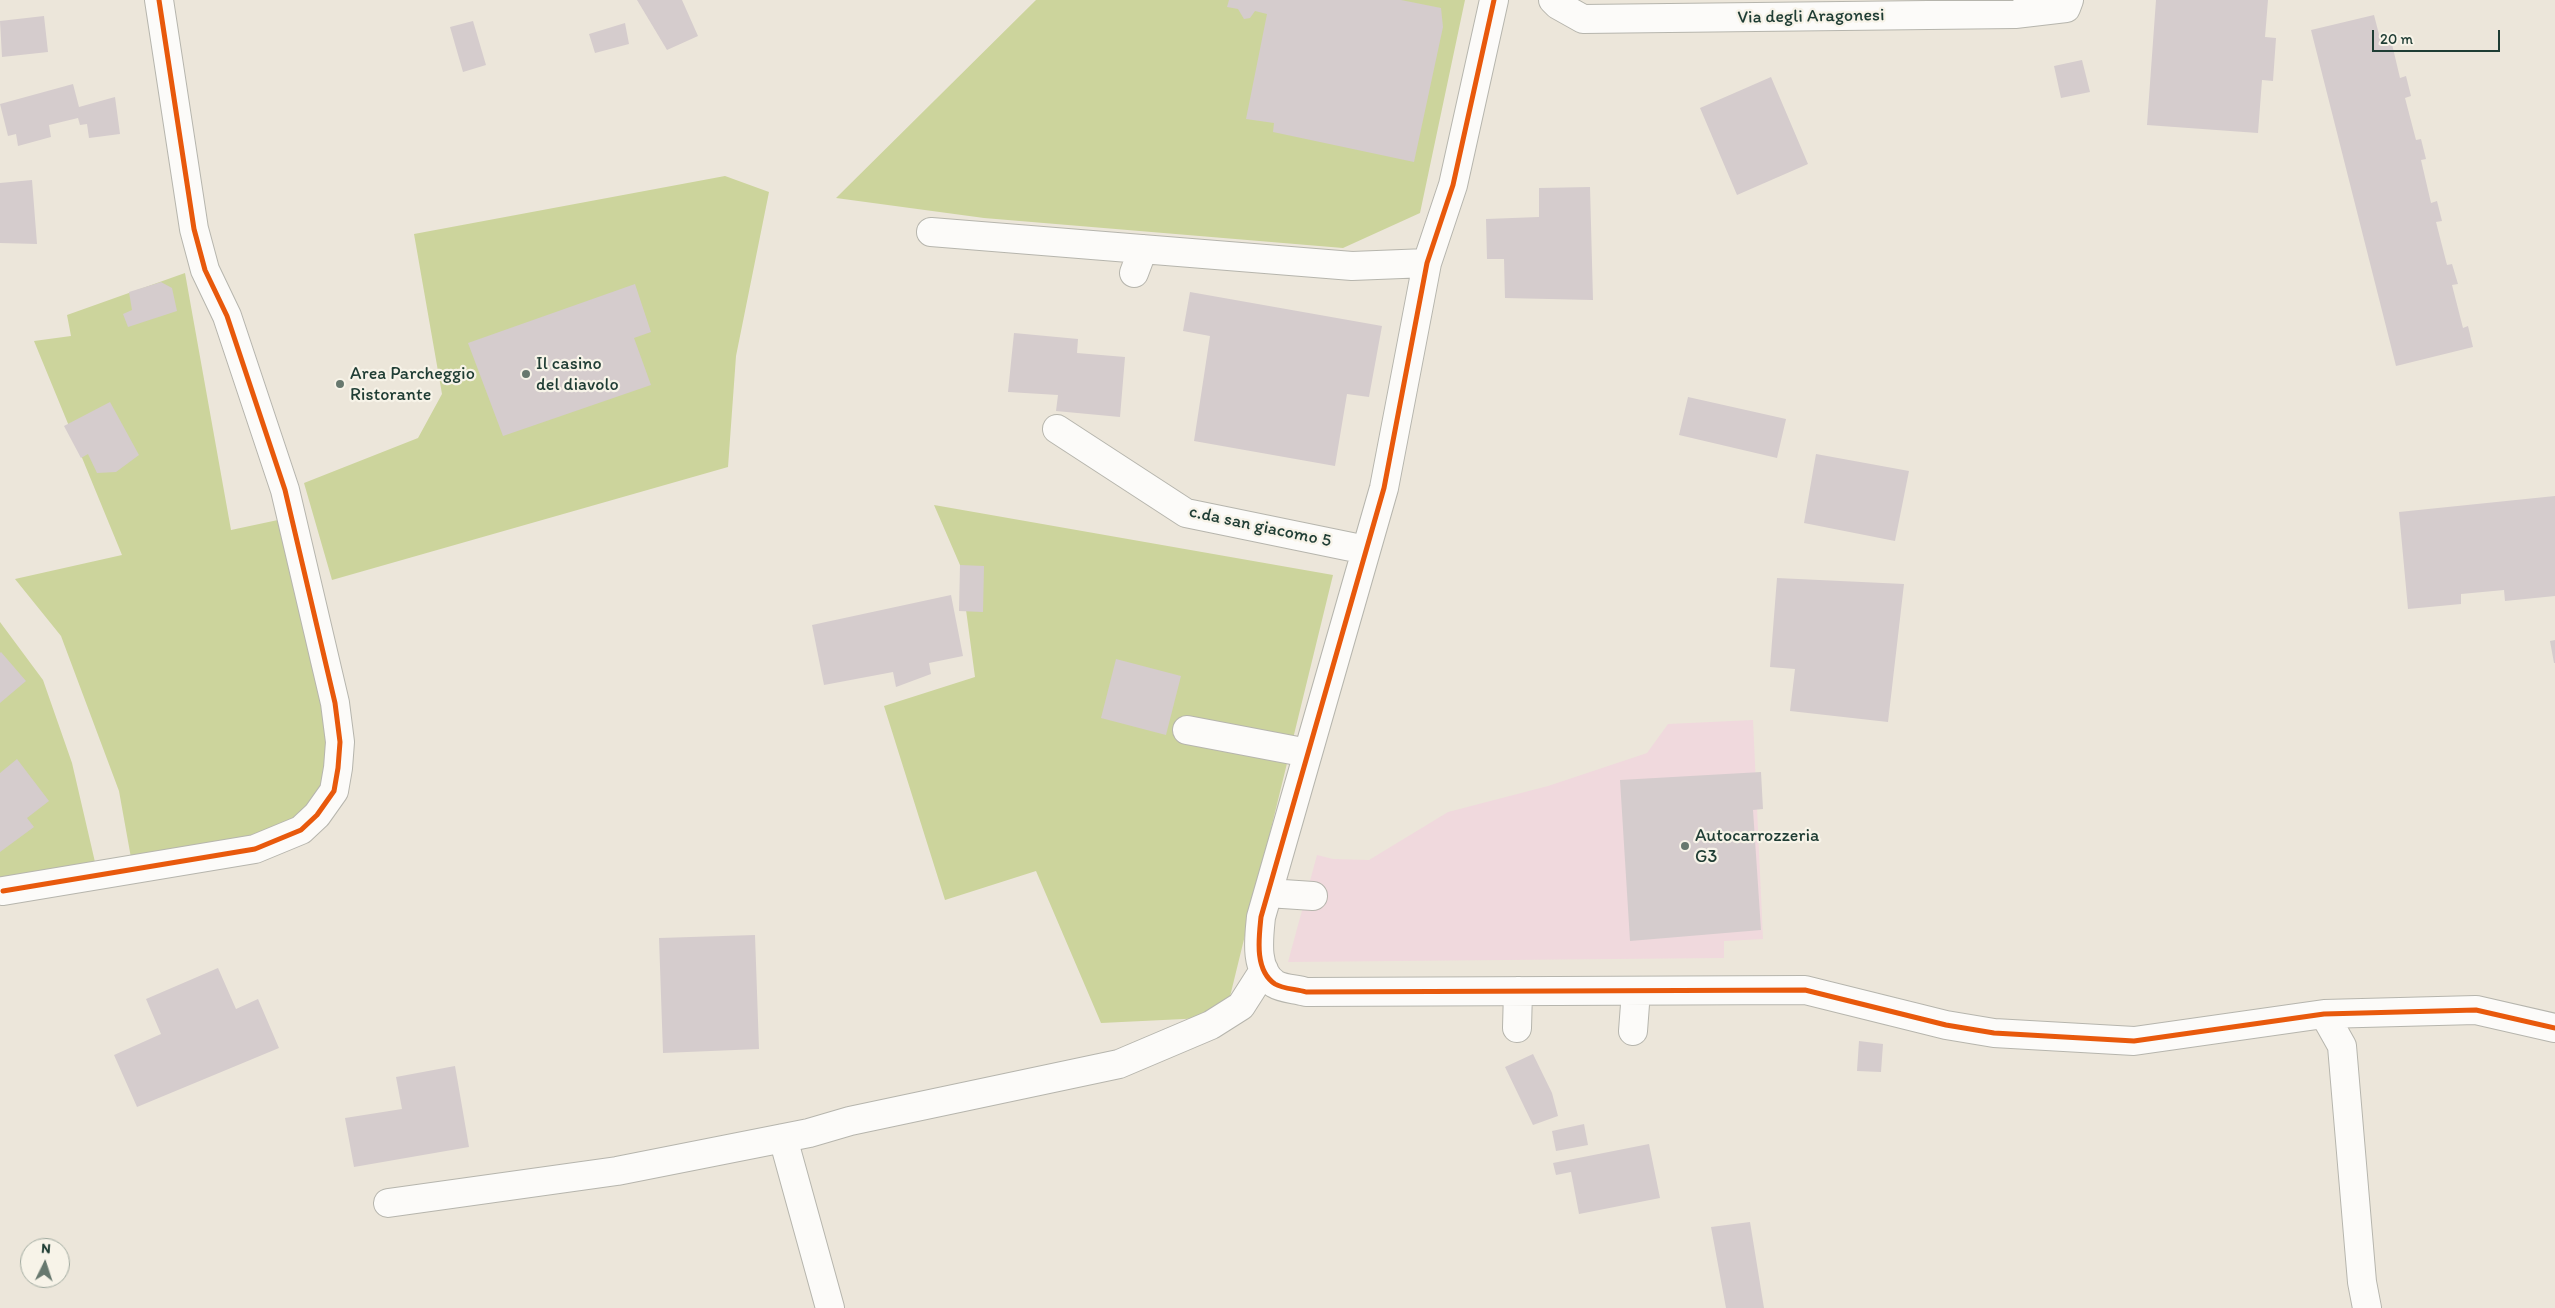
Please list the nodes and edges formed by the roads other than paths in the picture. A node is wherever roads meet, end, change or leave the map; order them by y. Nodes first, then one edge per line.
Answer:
1 (159, 0) edge
2 (1494, 0) edge
3 (1553, 0) edge
4 (2069, 0) edge
5 (931, 232) dead end
6 (1427, 263) junction
7 (1057, 429) dead end
8 (1366, 550) junction
9 (1187, 730) dead end
10 (1308, 753) junction
11 (3, 891) dead end
12 (1268, 893) junction
13 (1313, 896) dead end
14 (1264, 970) junction
15 (1518, 991) junction
16 (1636, 991) junction
17 (2324, 1014) junction
18 (1517, 1028) dead end
19 (2555, 1028) edge
20 (1633, 1031) dead end
21 (783, 1138) junction
22 (388, 1203) dead end
23 (830, 1308) edge
24 (2367, 1308) edge

1 - 11 street
2 - 6 street
3 - 4 street, Via degli Aragonesi
5 - 6 street
6 - 8 street
7 - 8 street, c.da san giacomo 5
8 - 10 street
9 - 10 street
10 - 12 street
12 - 13 street
12 - 14 street
14 - 15 street
14 - 21 street
15 - 16 street
15 - 18 street
16 - 17 street
16 - 20 street
17 - 19 street
17 - 24 street
21 - 22 street
21 - 23 street

